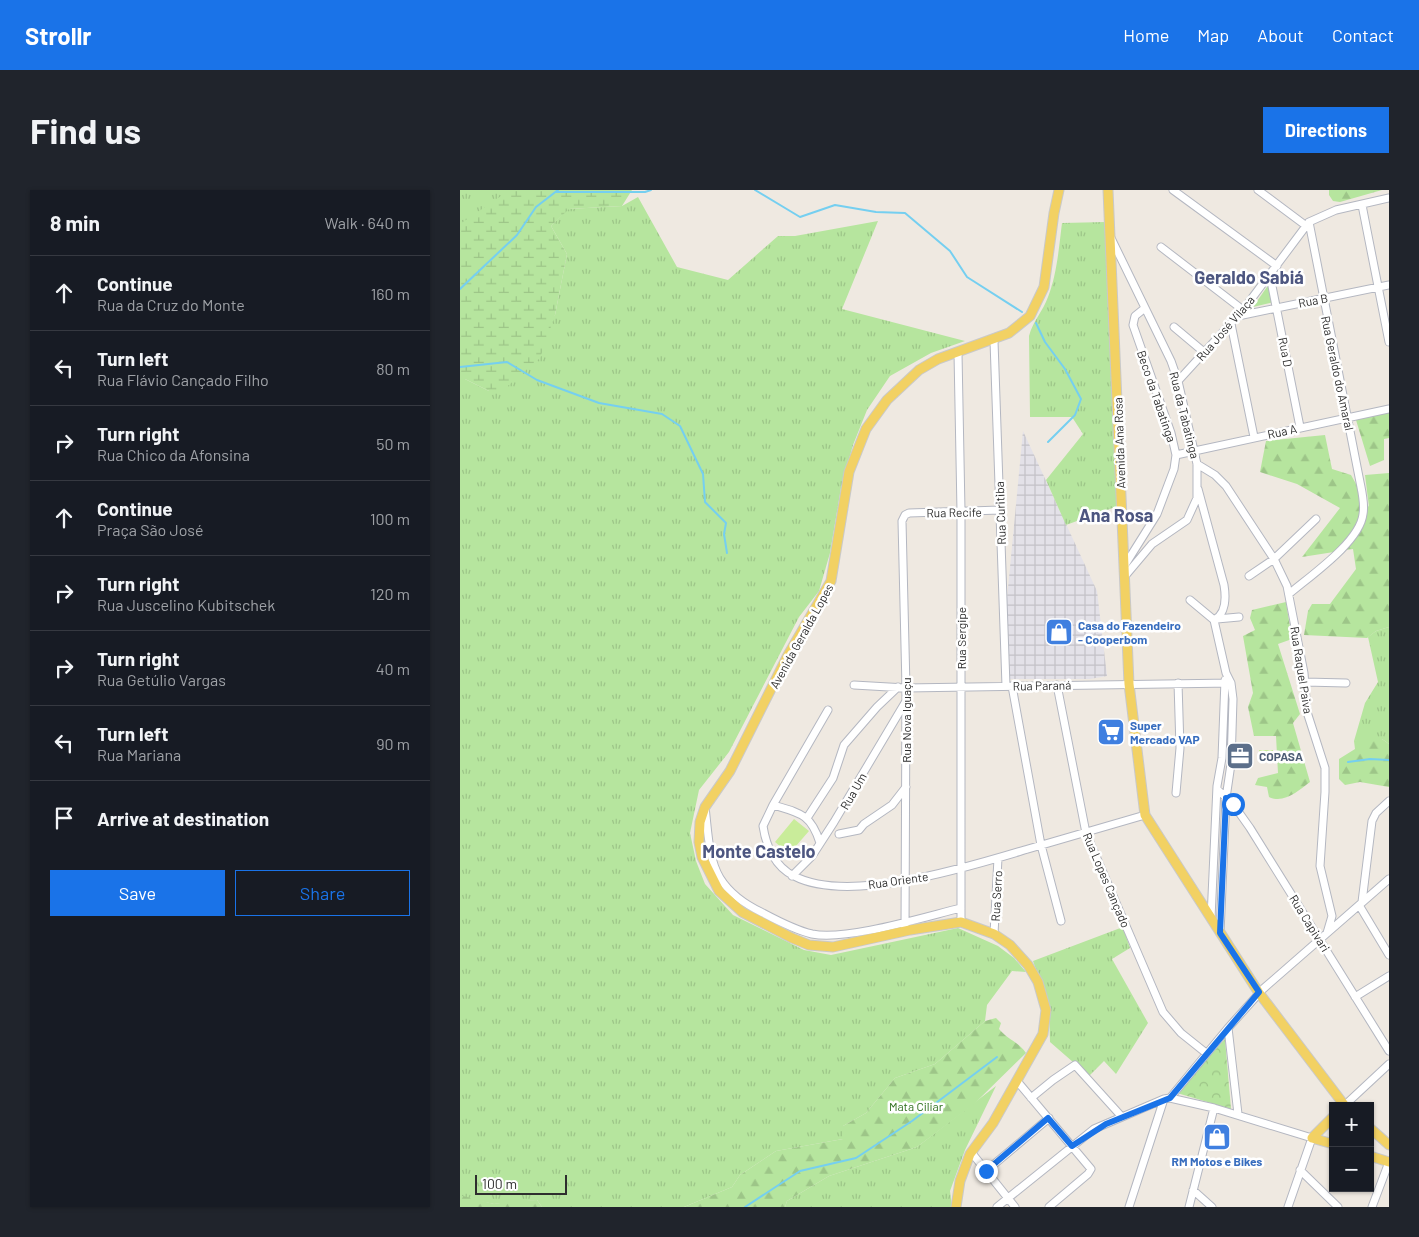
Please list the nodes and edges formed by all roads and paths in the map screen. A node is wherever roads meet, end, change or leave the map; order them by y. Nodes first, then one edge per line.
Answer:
1 (1059, 190) edge
2 (1108, 190) edge
3 (1173, 190) edge
4 (1258, 190) edge
5 (1389, 198) edge
6 (1362, 205) junction
7 (1307, 223) junction
8 (1110, 236) junction
9 (1161, 247) dead end
10 (1277, 266) junction
11 (1270, 276) junction
12 (1389, 285) edge
13 (1377, 287) junction
14 (1323, 298) junction
15 (1278, 307) junction
16 (1145, 308) junction
17 (1240, 313) junction
18 (1232, 324) junction
19 (1174, 327) dead end
20 (994, 340) junction
21 (1389, 342) edge
22 (958, 353) junction
23 (1205, 353) junction
24 (1178, 381) junction
25 (1389, 408) edge
26 (1348, 417) junction
27 (1300, 428) junction
28 (1254, 437) junction
29 (1193, 450) junction
30 (1176, 455) junction
31 (1197, 464) junction
32 (1198, 488) junction
33 (1000, 510) junction
34 (961, 511) junction
35 (909, 513) joint
36 (1316, 519) dead end
37 (1274, 560) junction
38 (1124, 566) junction
39 (1124, 576) junction
40 (1248, 576) dead end
41 (1289, 594) junction
42 (1190, 600) dead end
43 (1239, 617) dead end
44 (1215, 620) junction
45 (1305, 682) junction
46 (1178, 683) junction
47 (1228, 683) junction
48 (1346, 683) dead end
49 (1129, 684) junction
50 (854, 685) dead end
51 (1057, 685) junction
52 (962, 686) junction
53 (1009, 686) junction
54 (898, 687) junction
55 (906, 688) junction
56 (906, 700) junction
57 (828, 710) dead end
58 (906, 786) junction
59 (1218, 790) junction
60 (1176, 793) dead end
61 (1226, 798) junction
62 (1389, 801) edge
63 (773, 806) junction
64 (1145, 815) junction
65 (807, 818) junction
66 (1086, 833) junction
67 (839, 834) dead end
68 (820, 843) junction
69 (1041, 845) junction
70 (998, 858) junction
71 (963, 869) junction
72 (792, 876) junction
73 (1389, 879) edge
74 (906, 880) junction
75 (1360, 904) junction
76 (961, 908) junction
77 (1211, 918) junction
78 (1061, 921) dead end
79 (961, 922) junction
80 (905, 926) junction
81 (1220, 933) junction
82 (1327, 933) junction
83 (994, 934) junction
84 (1320, 940) junction
85 (1389, 955) edge
86 (1389, 976) edge
87 (1259, 992) junction
88 (1355, 997) junction
89 (1228, 1028) junction
90 (1389, 1051) edge
91 (1206, 1053) junction
92 (1389, 1064) edge
93 (1017, 1081) junction
94 (1031, 1098) junction
95 (1167, 1099) junction
96 (1342, 1102) edge
97 (1349, 1102) edge
98 (1214, 1108) junction
99 (1238, 1114) junction
100 (1122, 1117) junction
101 (1048, 1118) junction
102 (1329, 1121) edge
103 (1374, 1132) edge
104 (1315, 1135) junction
105 (1329, 1143) edge
106 (1389, 1145) edge
107 (1072, 1146) junction
108 (971, 1152) junction
109 (1374, 1157) edge
110 (1389, 1162) edge
111 (1300, 1170) junction
112 (986, 1171) junction
113 (1193, 1190) junction
114 (1008, 1198) junction
115 (956, 1207) edge
116 (997, 1207) edge
117 (1015, 1207) edge
118 (1049, 1207) edge
119 (1129, 1207) edge
120 (1189, 1207) edge
121 (1212, 1207) edge
122 (1288, 1207) edge
123 (1338, 1207) edge
124 (1372, 1207) edge

1 - 20 main road, Avenida Geralda Lopes
2 - 8 main road, Avenida Ana Rosa
3 - 10 street
4 - 7 street
5 - 6 street
6 - 7 street
6 - 13 street
7 - 10 street, Rua José Vilaça
7 - 14 street, Rua Geraldo do Amaral
8 - 16 street, Rua da Tabatinga
8 - 38 main road, Avenida Ana Rosa
9 - 17 street
10 - 11 street, Rua José Vilaça
11 - 15 street, Rua D
11 - 17 street, Rua José Vilaça
12 - 13 street, Rua B
13 - 14 street, Rua B
13 - 21 street
14 - 15 street, Rua B
14 - 26 street, Rua Geraldo do Amaral
15 - 17 street, Rua B
15 - 27 street, Rua D
16 - 24 street, Rua da Tabatinga
16 - 30 street, Beco da Tabatinga
17 - 18 street, Rua José Vilaça
18 - 23 street, Rua José Vilaça
18 - 28 street
19 - 23 street
20 - 22 main road, Avenida Geralda Lopes
20 - 33 street, Rua Curitiba
22 - 34 street, Rua Sergipe
22 - 80 main road, Avenida Geralda Lopes
23 - 24 street, Rua José Vilaça
24 - 29 street, Rua da Tabatinga
25 - 26 street, Rua A
26 - 27 street, Rua A
26 - 41 street, Rua Geraldo do Amaral
27 - 28 street, Rua A
28 - 29 street, Rua A
29 - 30 street, Rua A
29 - 31 street, Rua da Tabatinga
30 - 38 street, Beco da Tabatinga
31 - 32 street, Rua da Tabatinga
31 - 37 street, Rua Raquel Paiva
32 - 39 street, Rua da Tabatinga
32 - 44 street
33 - 34 street, Rua Recife
33 - 53 street, Rua Curitiba
34 - 35 street, Rua Recife
34 - 52 street, Rua Sergipe
35 - 55 street, Rua Nova Iguaçu
36 - 37 street
37 - 40 street
37 - 41 street, Rua Raquel Paiva
38 - 39 main road, Avenida Ana Rosa
39 - 49 main road, Avenida Ana Rosa
41 - 45 street, Rua Raquel Paiva
42 - 44 street
43 - 44 street
44 - 47 street
45 - 48 street
45 - 82 street, Rua Raquel Paiva
46 - 47 street, Rua Paraná
46 - 49 street, Rua Paraná
46 - 60 street
47 - 59 street
47 - 61 street
49 - 51 street, Rua Paraná
49 - 64 main road, Avenida Ana Rosa
50 - 54 street, Rua Paraná
51 - 53 street, Rua Paraná
51 - 66 street, Rua Lopes Cançado
52 - 53 street, Rua Paraná
52 - 55 street, Rua Paraná
52 - 71 street, Rua Sergipe
53 - 69 street, Rua Curitiba
54 - 55 street, Rua Paraná
54 - 65 street
55 - 56 street, Rua Nova Iguaçu
56 - 58 street, Rua Nova Iguaçu
56 - 68 street, Rua Um
57 - 63 street
58 - 67 street
58 - 74 street, Rua Nova Iguaçu
59 - 61 street, Rua Capivari
59 - 77 street
61 - 81 street
61 - 84 street, Rua Capivari
62 - 75 street
63 - 65 street
63 - 72 street
64 - 66 street, Rua Oriente
64 - 77 main road
65 - 68 street
66 - 69 street, Rua Oriente
66 - 91 street, Rua Lopes Cançado
68 - 72 street, Rua Um
69 - 70 street, Rua Oriente
69 - 78 street, Rua Curitiba
70 - 71 street, Rua Oriente
70 - 83 street, Rua Serro
71 - 74 street, Rua Oriente
71 - 76 street, Rua Sergipe
72 - 74 street, Rua Oriente
73 - 75 street
74 - 80 street, Rua Nova Iguaçu
75 - 82 street
75 - 85 street
76 - 79 street, Rua Sergipe
76 - 80 street, Avenida Geralda Lopes
77 - 81 main road
79 - 80 main road, Avenida Geralda Lopes
79 - 83 main road, Avenida Geralda Lopes
81 - 87 main road
82 - 84 street
83 - 93 main road, Avenida Geralda Lopes
84 - 87 street
84 - 88 street, Rua Capivari
86 - 88 street
87 - 89 street
87 - 96 main road
88 - 90 street, Rua Capivari
89 - 91 street
89 - 99 street
91 - 95 street
92 - 97 street
93 - 94 street
93 - 108 main road, Avenida Geralda Lopes
94 - 100 street
94 - 101 street
95 - 98 street
95 - 100 street
95 - 119 street
98 - 99 street
98 - 113 street
99 - 104 street
100 - 107 street
101 - 107 street
101 - 112 street
102 - 104 main road
103 - 106 main road
104 - 105 main road
104 - 111 street
107 - 114 street
107 - 118 street
108 - 112 street
108 - 115 main road, Avenida Geralda Lopes
109 - 110 main road
110 - 124 street
111 - 122 street
111 - 123 street
112 - 114 street
113 - 120 street
113 - 121 street
114 - 116 street
114 - 117 street

